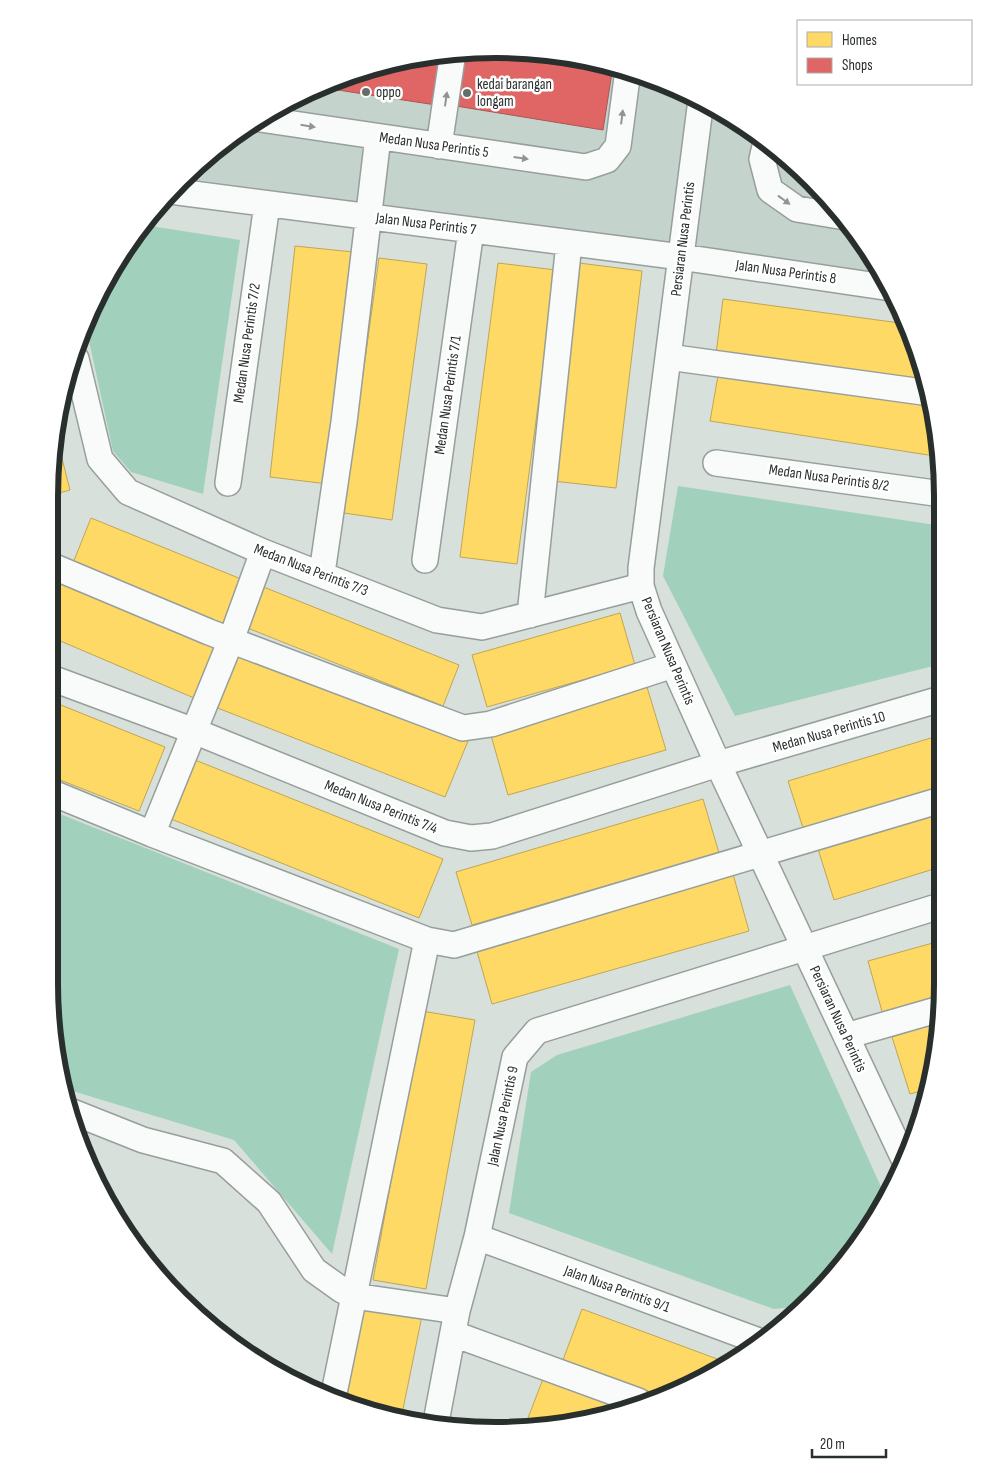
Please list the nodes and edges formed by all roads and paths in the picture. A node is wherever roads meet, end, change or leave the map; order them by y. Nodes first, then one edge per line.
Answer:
1 (452, 60) edge
2 (627, 78) edge
3 (700, 108) edge
4 (270, 120) edge
5 (378, 137) junction
6 (439, 146) junction
7 (764, 150) edge
8 (180, 192) edge
9 (267, 204) junction
10 (832, 215) edge
11 (367, 216) junction
12 (471, 230) junction
13 (569, 242) junction
14 (681, 257) junction
15 (881, 287) edge
16 (668, 357) junction
17 (78, 366) edge
18 (922, 392) edge
19 (716, 463) dead end
20 (228, 483) dead end
21 (934, 493) edge
22 (263, 552) junction
23 (425, 560) dead end
24 (58, 568) edge
25 (322, 573) junction
26 (641, 586) junction
27 (530, 615) junction
28 (231, 640) junction
29 (673, 665) junction
30 (58, 681) edge
31 (934, 701) edge
32 (194, 731) junction
33 (718, 764) junction
34 (58, 795) edge
35 (934, 802) edge
36 (152, 834) junction
37 (759, 853) junction
38 (934, 908) edge
39 (427, 940) junction
40 (804, 946) junction
41 (934, 1011) edge
42 (846, 1036) junction
43 (77, 1113) edge
44 (903, 1144) edge
45 (477, 1237) junction
46 (354, 1296) junction
47 (456, 1322) junction
48 (753, 1339) edge
49 (335, 1390) edge
50 (634, 1399) edge
51 (437, 1418) edge

6 -> 1 street
6 -> 2 street, Medan Nusa Perintis 5
3 - 14 street, Persiaran Nusa Perintis
4 -> 5 street, Medan Nusa Perintis 5
5 - 6 street, Medan Nusa Perintis 5
5 - 11 street
7 -> 10 street
8 - 9 street, Jalan Nusa Perintis 7
9 - 11 street, Jalan Nusa Perintis 7
9 - 20 street, Medan Nusa Perintis 7/2
11 - 12 street, Jalan Nusa Perintis 7
11 - 25 street
12 - 13 street, Jalan Nusa Perintis 7
12 - 23 street, Medan Nusa Perintis 7/1
13 - 14 street, Jalan Nusa Perintis 7
13 - 27 street
14 - 15 street, Jalan Nusa Perintis 8
14 - 16 street, Persiaran Nusa Perintis
16 - 18 street
16 - 26 street, Persiaran Nusa Perintis
17 - 22 street, Medan Nusa Perintis 7/3
19 - 21 street, Medan Nusa Perintis 8/2
22 - 25 street, Medan Nusa Perintis 7/3
22 - 28 street
24 - 28 street
25 - 27 street, Medan Nusa Perintis 7/3
26 - 27 street, Medan Nusa Perintis 7/3
26 - 29 street, Persiaran Nusa Perintis
28 - 29 street
28 - 32 street
29 - 33 street, Persiaran Nusa Perintis
30 - 32 street, Medan Nusa Perintis 7/4
31 - 33 street, Medan Nusa Perintis 10
32 - 33 street, Medan Nusa Perintis 7/4
32 - 36 street
33 - 37 street, Persiaran Nusa Perintis
34 - 36 street
35 - 37 street
36 - 39 street
37 - 39 street
37 - 40 street, Persiaran Nusa Perintis
38 - 40 street, Jalan Nusa Perintis 9
39 - 46 street
40 - 42 street, Persiaran Nusa Perintis
40 - 45 street, Jalan Nusa Perintis 9
41 - 42 street
42 - 44 street, Persiaran Nusa Perintis
43 - 46 street
45 - 47 street, Jalan Nusa Perintis 9
45 - 48 street, Jalan Nusa Perintis 9/1
46 - 47 street
46 - 49 street
47 - 50 street
47 - 51 street, Jalan Nusa Perintis 9

